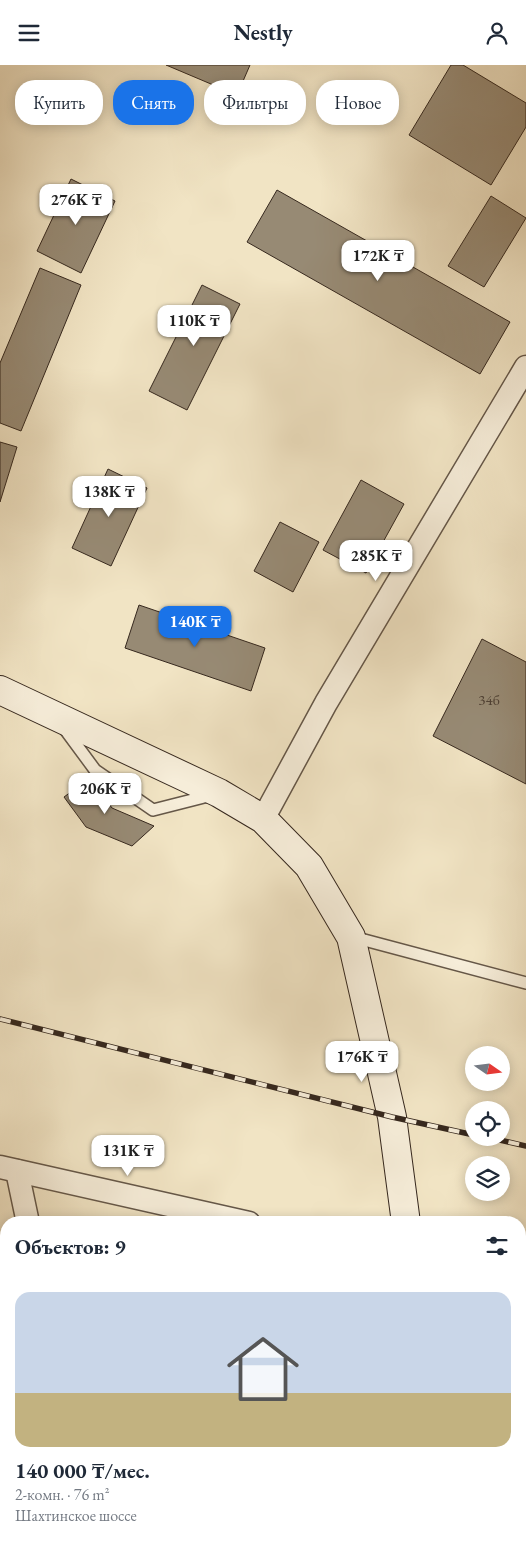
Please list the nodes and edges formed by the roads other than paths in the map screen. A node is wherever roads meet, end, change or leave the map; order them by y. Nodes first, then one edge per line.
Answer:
1 (526, 367) edge
2 (0, 691) edge
3 (55, 716) junction
4 (219, 793) junction
5 (263, 819) junction
6 (351, 937) junction
7 (526, 983) edge
8 (8, 1169) edge
9 (25, 1216) edge
10 (218, 1216) edge
11 (405, 1216) edge

1 - 5 street
2 - 3 main road
3 - 4 main road
3 - 4 lane
4 - 5 main road
5 - 6 main road
6 - 7 lane
6 - 11 main road
8 - 9 street
8 - 10 street

